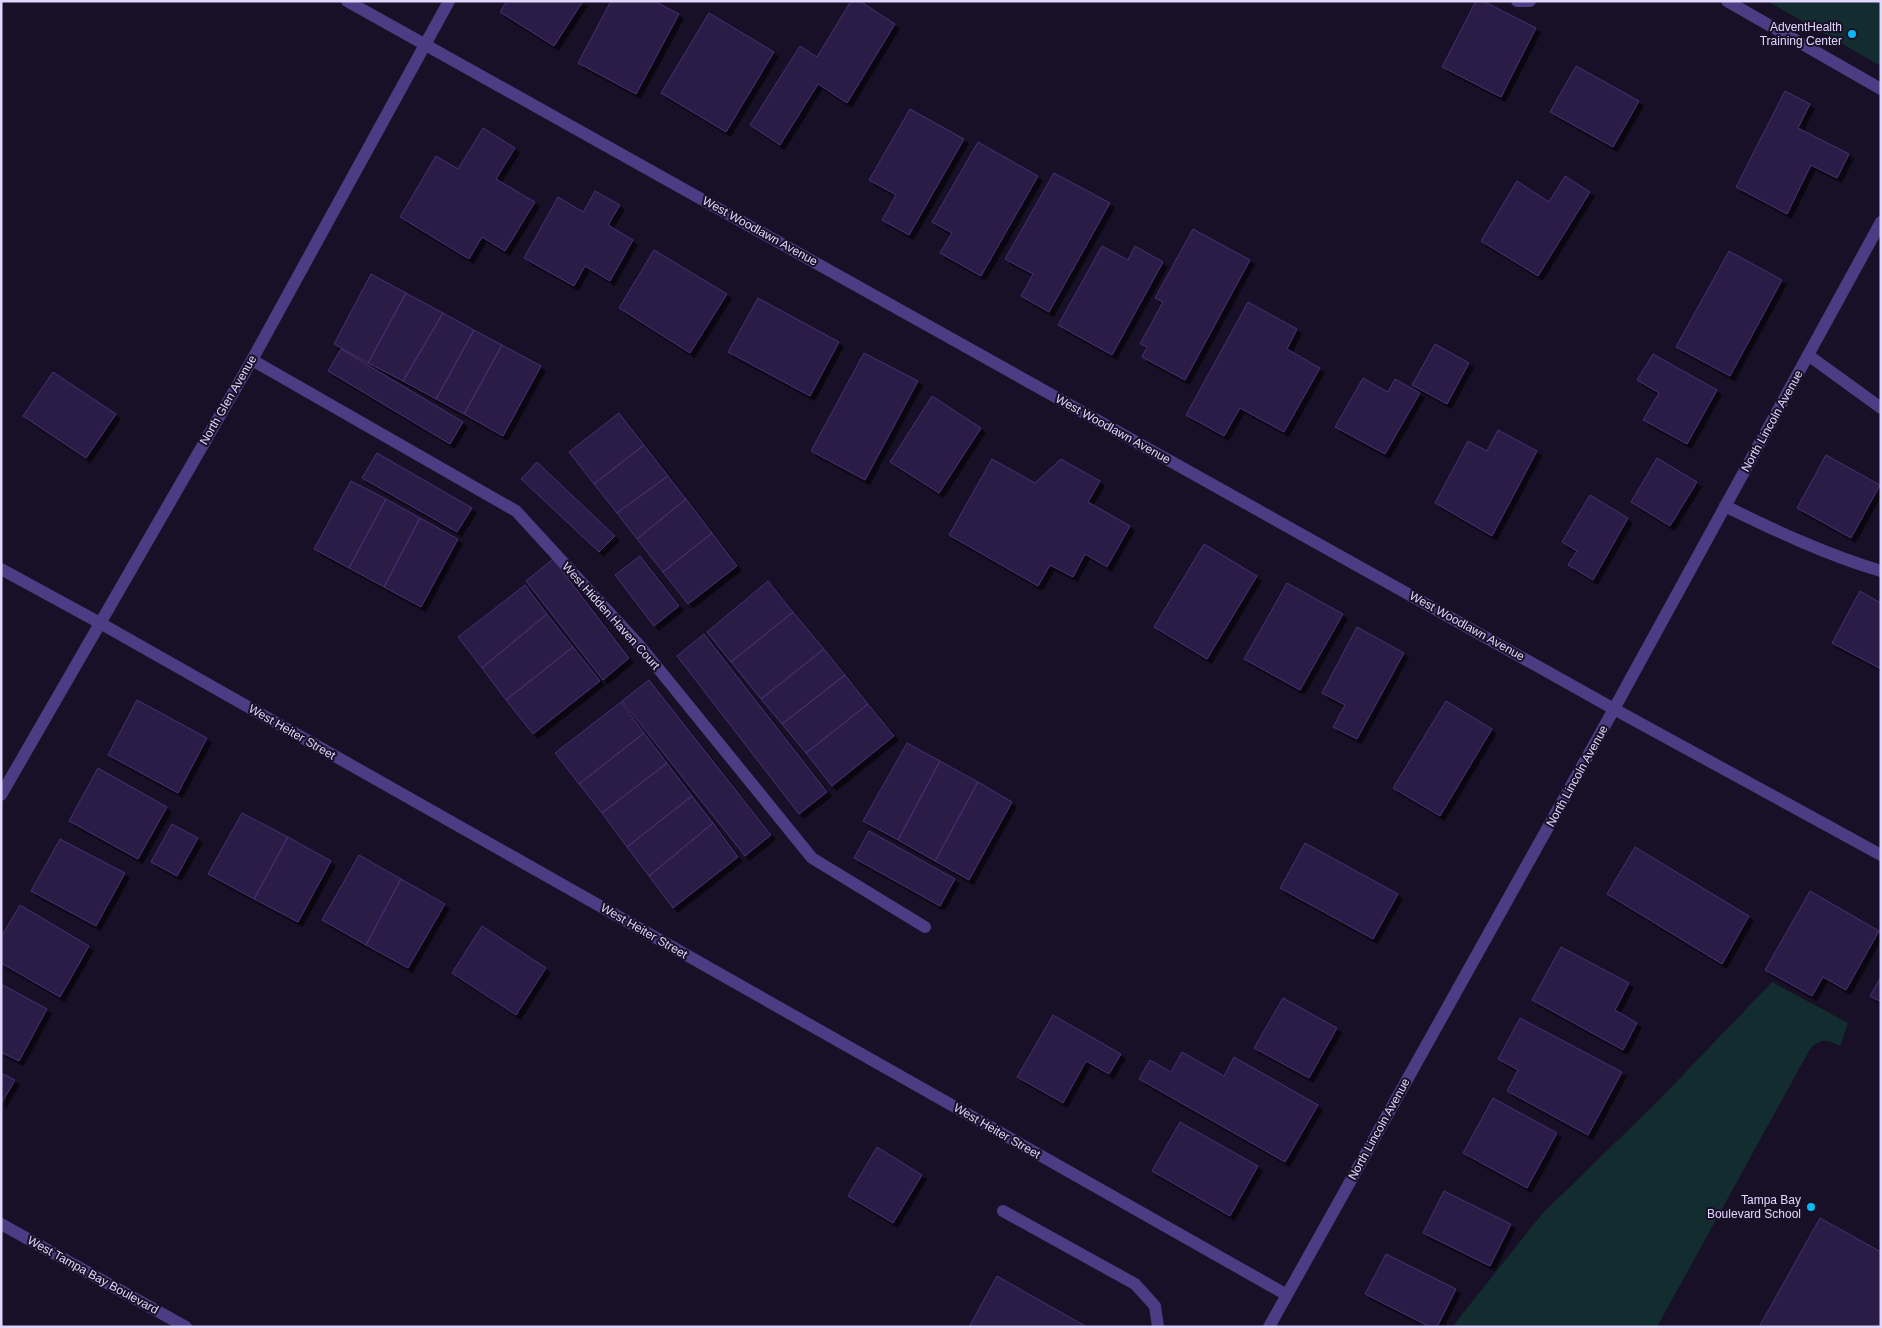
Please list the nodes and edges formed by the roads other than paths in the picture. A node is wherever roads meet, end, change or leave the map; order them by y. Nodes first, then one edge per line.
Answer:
1 (347, 1) edge
2 (449, 1) edge
3 (1517, 1) edge
4 (1530, 1) edge
5 (1727, 1) edge
6 (425, 44) junction
7 (1881, 89) edge
8 (1881, 222) edge
9 (1808, 356) junction
10 (252, 360) junction
11 (1881, 408) edge
12 (1725, 506) junction
13 (1, 569) edge
14 (1881, 570) edge
15 (100, 623) junction
16 (1614, 709) junction
17 (1, 795) edge
18 (1881, 855) edge
19 (925, 927) dead end
20 (1003, 1211) dead end
21 (1, 1224) edge
22 (1287, 1295) junction
23 (186, 1327) edge
24 (1158, 1327) edge
25 (1269, 1327) edge

1 - 6 street, West Woodlawn Avenue
2 - 6 street, North Glen Avenue
3 - 4 street
5 - 7 street
6 - 10 street, North Glen Avenue
6 - 16 street, West Woodlawn Avenue
8 - 9 street, North Lincoln Avenue
9 - 11 street
9 - 12 street, North Lincoln Avenue
10 - 15 street, North Glen Avenue
10 - 19 street, West Hidden Haven Court
12 - 14 street
12 - 16 street, North Lincoln Avenue
13 - 15 street, West Heiter Street
15 - 17 street, North Glen Avenue
15 - 22 street, West Heiter Street
16 - 18 street, West Woodlawn Avenue
16 - 22 street, North Lincoln Avenue
20 - 24 street
21 - 23 street, West Tampa Bay Boulevard
22 - 25 street, North Lincoln Avenue

